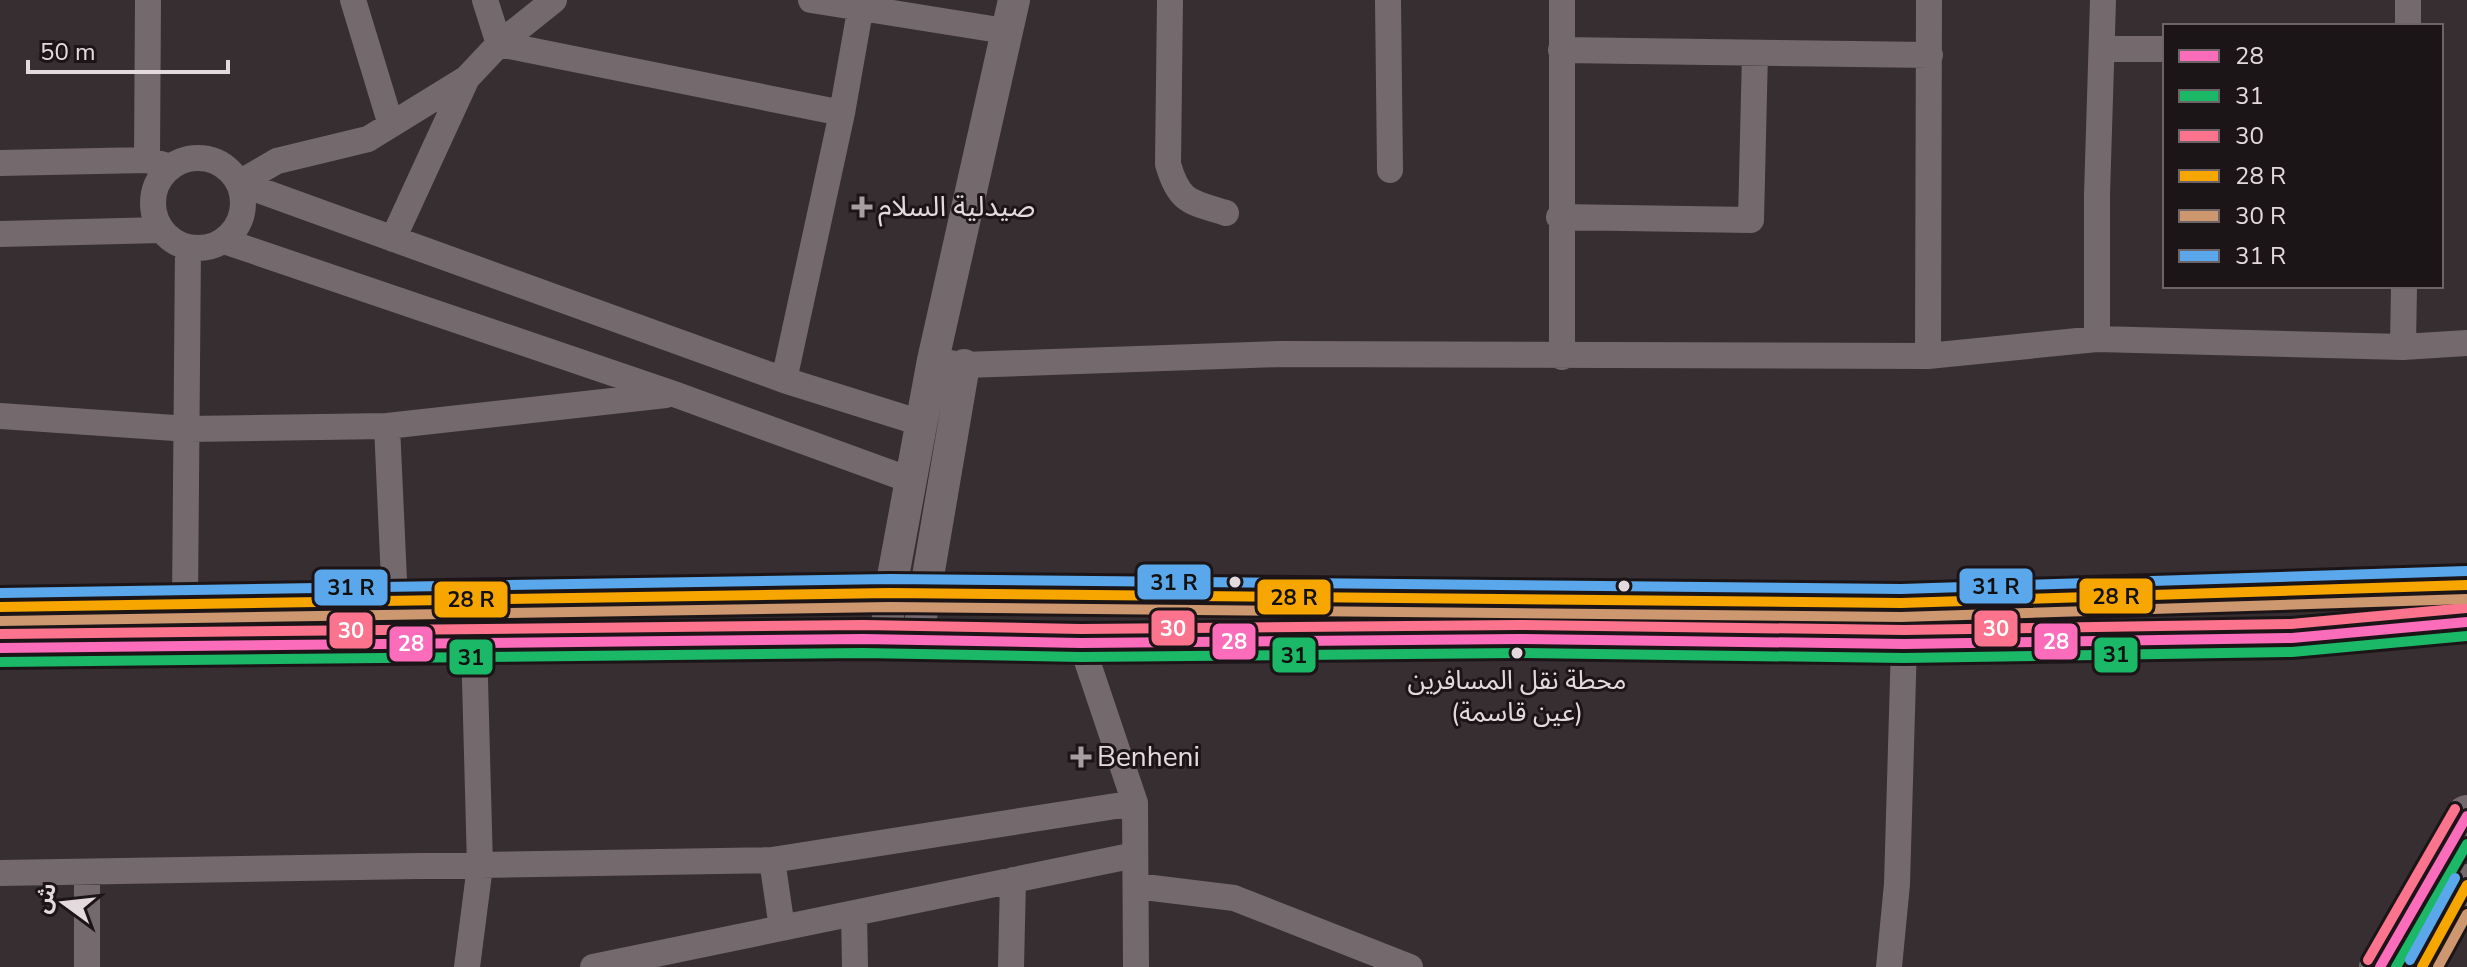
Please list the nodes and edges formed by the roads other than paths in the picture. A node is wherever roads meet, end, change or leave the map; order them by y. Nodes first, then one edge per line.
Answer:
1 (148, 0) edge
2 (353, 0) edge
3 (485, 0) edge
4 (554, 0) edge
5 (811, 0) edge
6 (1014, 0) edge
7 (1170, 0) edge
8 (1388, 0) edge
9 (1562, 0) edge
10 (1929, 0) edge
11 (2103, 0) edge
12 (2408, 0) edge
13 (860, 11) junction
14 (2408, 24) edge
15 (1005, 31) junction
16 (499, 44) junction
17 (2102, 49) junction
18 (2163, 49) edge
19 (1561, 50) junction
20 (1755, 53) junction
21 (1930, 55) junction
22 (467, 78) junction
23 (842, 113) junction
24 (391, 125) junction
25 (0, 163) edge
26 (159, 163) junction
27 (1390, 170) dead end
28 (239, 183) junction
29 (1226, 213) dead end
30 (1559, 217) junction
31 (162, 230) junction
32 (0, 234) edge
33 (393, 239) junction
34 (224, 241) junction
35 (188, 247) junction
36 (2404, 288) edge
37 (2097, 339) junction
38 (2467, 343) edge
39 (2403, 347) junction
40 (1928, 356) junction
41 (1562, 357) junction
42 (948, 362) junction
43 (784, 380) junction
44 (674, 394) junction
45 (0, 416) edge
46 (921, 423) junction
47 (387, 426) junction
48 (189, 429) junction
49 (910, 480) junction
50 (2467, 585) edge
51 (907, 594) junction
52 (395, 602) junction
53 (1, 604) edge
54 (185, 604) junction
55 (2467, 622) edge
56 (901, 640) junction
57 (474, 643) junction
58 (1081, 643) junction
59 (1904, 644) junction
60 (0, 648) edge
61 (1135, 803) junction
62 (2467, 816) edge
63 (1135, 855) junction
64 (772, 860) junction
65 (480, 866) junction
66 (0, 873) edge
67 (87, 873) junction
68 (1013, 880) junction
69 (2467, 885) edge
70 (1136, 886) junction
71 (854, 914) junction
72 (782, 928) junction
73 (650, 960) edge
74 (87, 967) edge
75 (467, 967) edge
76 (593, 967) edge
77 (855, 967) edge
78 (1011, 967) edge
79 (1136, 967) edge
80 (1410, 967) edge
81 (1889, 967) edge
82 (2380, 967) edge
83 (2422, 967) edge

1 - 26 street
2 - 24 street
3 - 16 street
4 - 16 street
5 - 13 street
6 - 15 street
7 - 29 street
8 - 27 street
9 - 19 street
10 - 21 street
11 - 17 street
12 - 14 street
13 - 15 street
13 - 23 street
15 - 42 street
16 - 22 street
16 - 23 street
17 - 18 street
17 - 37 street
19 - 20 street
19 - 30 street
20 - 21 street
20 - 30 street
21 - 40 street
22 - 24 street
22 - 33 street
23 - 43 street
24 - 28 street
25 - 26 street
26 - 28 street
26 - 31 street
28 - 33 street
28 - 34 street
30 - 41 street
31 - 32 street
31 - 35 street
33 - 43 street
34 - 35 street
34 - 44 street
35 - 48 street
36 - 39 street
37 - 39 street
37 - 40 street
38 - 39 street
40 - 41 street
41 - 42 street
42 - 46 street
42 - 51 street
43 - 46 street
44 - 47 street
44 - 49 street
45 - 48 street
46 - 49 street
47 - 48 street
47 - 52 street
48 - 54 street
49 - 51 street
50 - 51 main road
51 - 52 main road
51 - 56 street
52 - 54 main road
53 - 54 main road
55 - 59 main road
56 - 57 main road
56 - 58 main road
57 - 60 main road
57 - 65 street
58 - 59 main road
58 - 61 street
59 - 81 street
61 - 63 street
61 - 64 street
62 - 82 highway
63 - 68 street
63 - 70 street
64 - 65 street
64 - 72 street
65 - 67 street
65 - 75 street
66 - 67 street
67 - 74 street
68 - 71 street
68 - 78 street
69 - 83 highway
70 - 79 street
70 - 80 street
71 - 72 street
71 - 77 street
72 - 73 street
73 - 76 street

